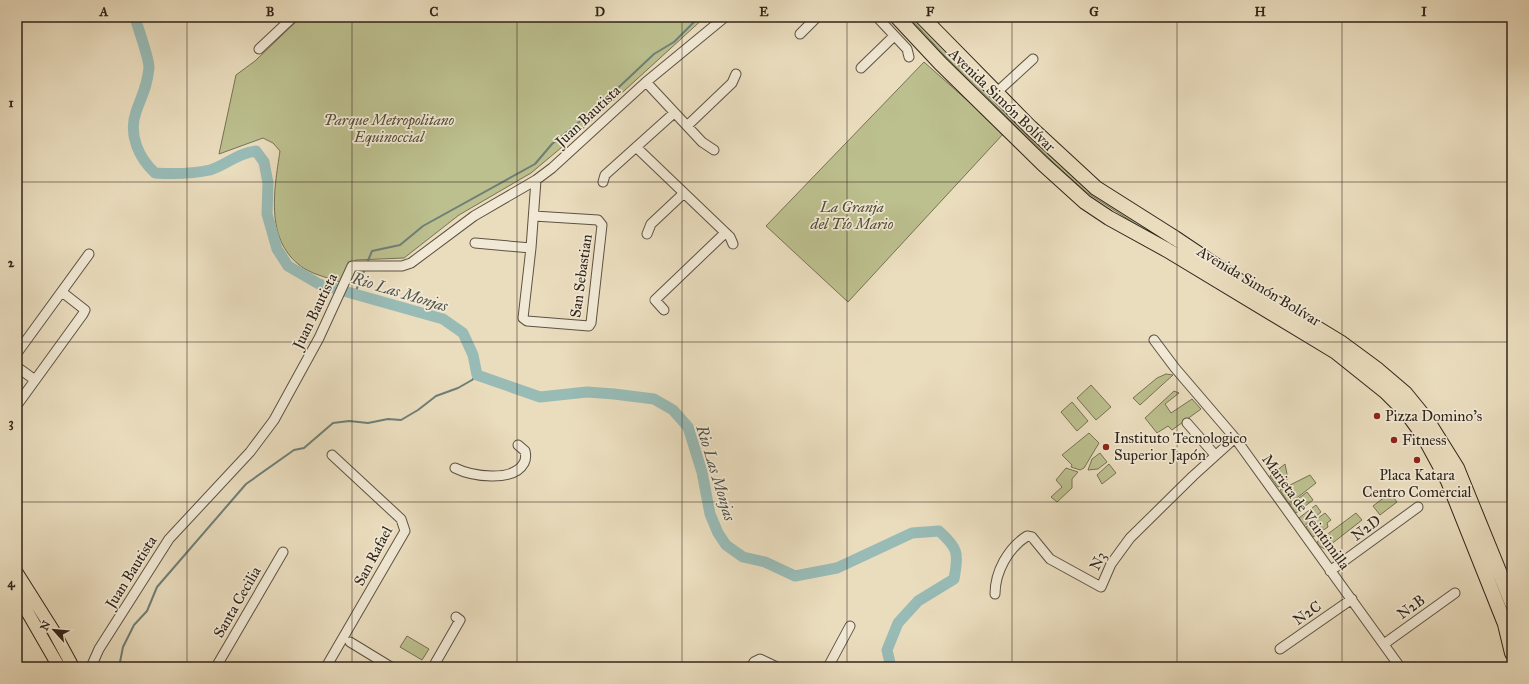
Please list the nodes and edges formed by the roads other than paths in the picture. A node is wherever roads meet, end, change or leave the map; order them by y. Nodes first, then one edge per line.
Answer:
1 (293, 17) edge
2 (726, 17) edge
3 (817, 17) edge
4 (877, 17) edge
5 (897, 17) edge
6 (922, 17) edge
7 (800, 34) dead end
8 (894, 36) junction
9 (259, 49) dead end
10 (909, 57) dead end
11 (1033, 59) dead end
12 (861, 68) dead end
13 (736, 74) dead end
14 (646, 82) junction
15 (997, 92) junction
16 (674, 113) junction
17 (687, 126) junction
18 (636, 146) junction
19 (714, 150) dead end
20 (536, 180) junction
21 (603, 182) dead end
22 (684, 193) junction
23 (534, 216) junction
24 (725, 233) junction
25 (647, 234) dead end
26 (475, 243) dead end
27 (733, 244) dead end
28 (532, 248) junction
29 (89, 254) dead end
30 (62, 292) junction
31 (664, 310) dead end
32 (1154, 340) dead end
33 (17, 353) edge
34 (17, 367) edge
35 (35, 380) junction
36 (17, 405) edge
37 (1187, 423) dead end
38 (1235, 438) junction
39 (518, 445) dead end
40 (332, 455) dead end
41 (1215, 455) junction
42 (454, 468) dead end
43 (1418, 507) dead end
44 (283, 552) dead end
45 (1330, 571) junction
46 (17, 573) edge
47 (1455, 593) dead end
48 (17, 594) edge
49 (995, 594) dead end
50 (1352, 599) junction
51 (1511, 599) edge
52 (458, 618) dead end
53 (850, 626) dead end
54 (350, 642) dead end
55 (1384, 644) junction
56 (1280, 650) dead end
57 (1512, 653) edge
58 (89, 665) edge
59 (59, 667) edge
60 (72, 667) edge
61 (216, 667) edge
62 (326, 667) edge
63 (391, 667) edge
64 (433, 667) edge
65 (751, 667) edge
66 (777, 667) edge
67 (828, 667) edge
68 (1400, 667) edge

1 - 9 street
2 - 14 street, Juan Bautista
3 - 7 street
4 - 8 street
5 - 57 highway, Avenida Simón Bolívar
6 - 15 highway, Avenida Simón Bolívar
8 - 10 street
8 - 12 street
11 - 15 street
13 - 17 street
14 - 16 street
14 - 20 street, Juan Bautista
15 - 51 highway, Avenida Simón Bolívar
16 - 17 street
16 - 18 street
17 - 19 street
18 - 21 street
18 - 22 street
20 - 23 street, San Sebastian
20 - 58 street, Juan Bautista
22 - 24 street
22 - 25 street
23 - 28 street, San Sebastian
23 - 28 street, San Sebastian
24 - 27 street
24 - 31 street
26 - 28 street
29 - 30 street
30 - 33 street
30 - 35 street
32 - 38 street, Marieta de Veintimilla
34 - 35 street
35 - 36 street
37 - 41 street
38 - 41 street, N3
38 - 45 street, Marieta de Veintimilla
39 - 42 street
40 - 62 street, San Rafael
41 - 49 street, N3
43 - 45 street, N2D
44 - 61 street, Santa Cecilia
45 - 50 street, Marieta de Veintimilla
46 - 60 main road
47 - 55 street, N2B
48 - 59 main road
50 - 55 street, Marieta de Veintimilla
50 - 56 street, N2C
52 - 64 street
53 - 67 street
54 - 63 street
55 - 68 street, Marieta de Veintimilla
65 - 66 street

